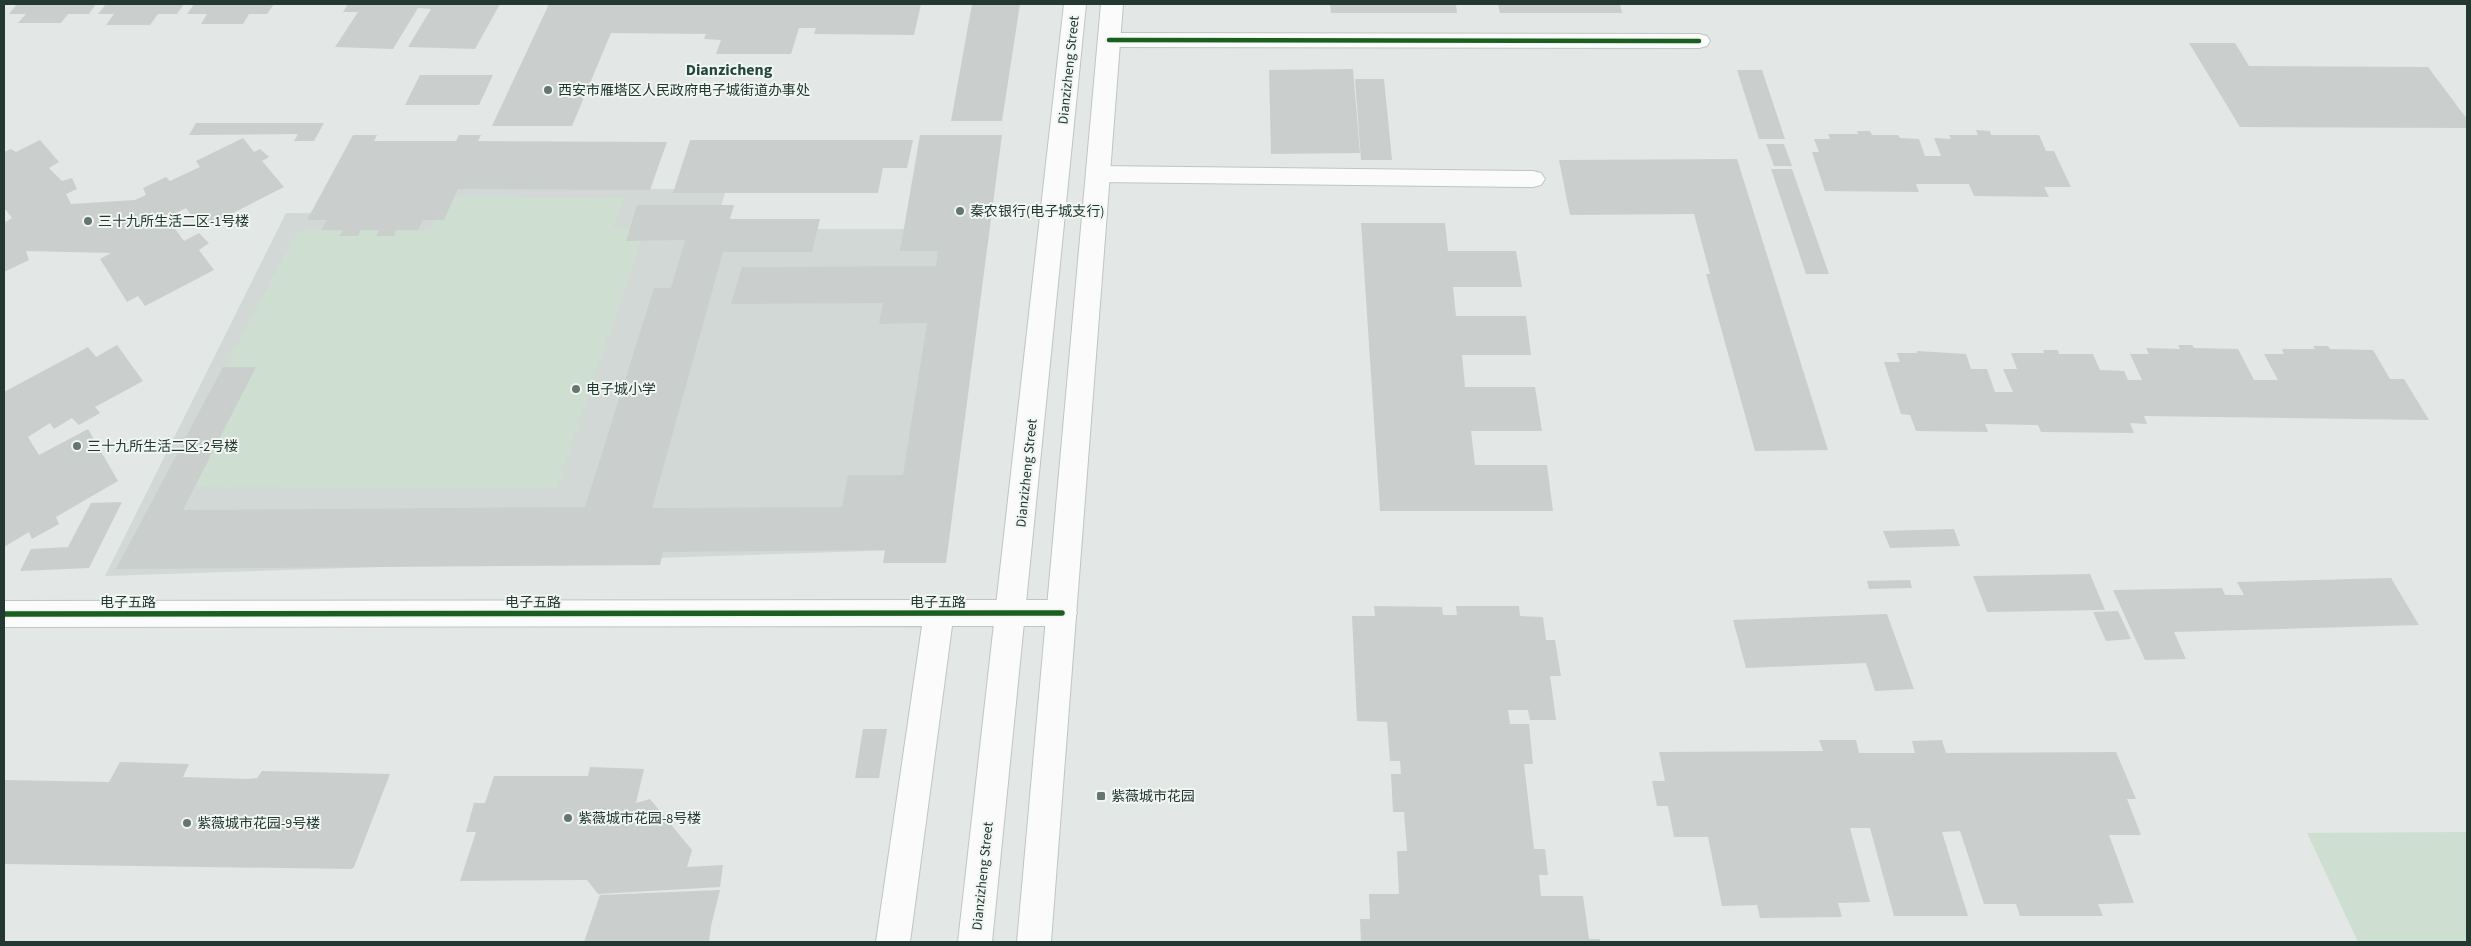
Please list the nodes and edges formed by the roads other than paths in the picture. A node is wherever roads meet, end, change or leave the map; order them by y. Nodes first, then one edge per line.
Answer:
1 (1075, 4) edge
2 (1112, 4) edge
3 (1109, 40) junction
4 (1699, 41) dead end
5 (1098, 174) junction
6 (1533, 179) dead end
7 (939, 613) junction
8 (1011, 613) junction
9 (1062, 613) junction
10 (4, 614) edge
11 (893, 942) edge
12 (975, 942) edge
13 (1034, 942) edge

1 - 8 street, Dianzizheng Street
2 - 3 street
3 - 4 street
3 - 5 street
5 - 6 street
5 - 9 street
7 - 8 street, 电子五路
7 - 10 street, 电子五路
7 - 11 street
8 - 9 street, 电子五路
8 - 12 street, Dianzizheng Street
9 - 13 street

